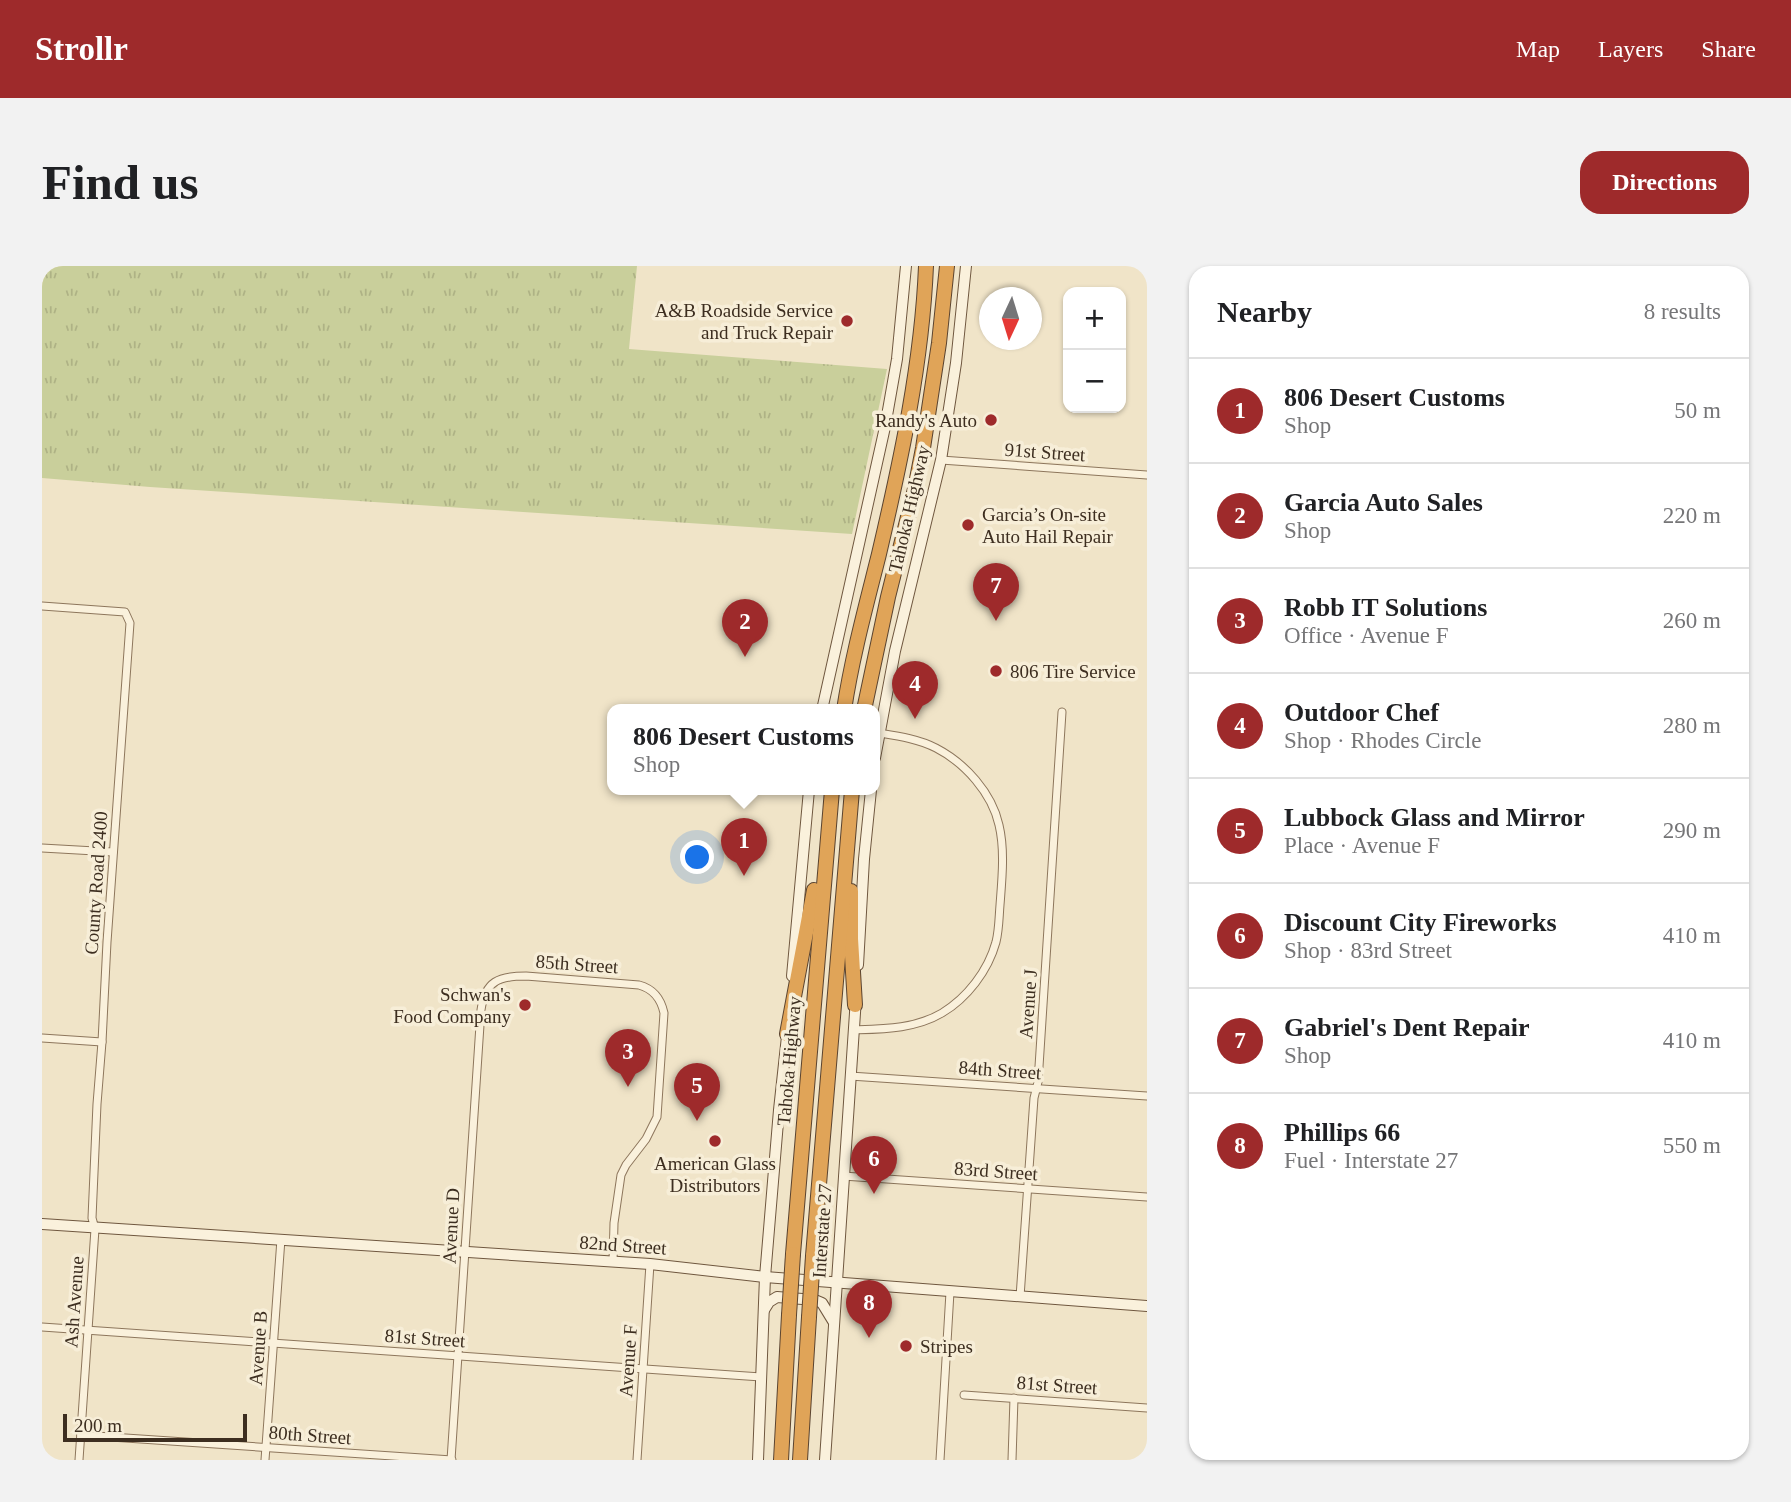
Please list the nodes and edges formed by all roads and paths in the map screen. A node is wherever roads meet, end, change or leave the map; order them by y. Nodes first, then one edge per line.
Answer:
1 (906, 266) edge
2 (924, 266) edge
3 (947, 266) edge
4 (954, 266) edge
5 (966, 266) edge
6 (940, 338) junction
7 (941, 460) junction
8 (1147, 475) edge
9 (42, 606) edge
10 (823, 704) edge
11 (845, 704) edge
12 (865, 704) edge
13 (1062, 712) dead end
14 (880, 728) edge
15 (880, 733) edge
16 (810, 795) edge
17 (831, 795) edge
18 (851, 795) edge
19 (871, 795) edge
20 (849, 815) junction
21 (828, 816) junction
22 (42, 848) edge
23 (113, 852) junction
24 (484, 993) joint
25 (855, 1005) junction
26 (853, 1030) junction
27 (787, 1034) junction
28 (42, 1038) edge
29 (102, 1042) junction
30 (850, 1076) junction
31 (1036, 1088) junction
32 (1147, 1096) edge
33 (95, 1145) joint
34 (843, 1177) junction
35 (1027, 1189) junction
36 (1147, 1197) edge
37 (42, 1224) edge
38 (95, 1229) junction
39 (281, 1239) junction
40 (465, 1251) junction
41 (612, 1262) junction
42 (650, 1264) junction
43 (765, 1277) junction
44 (836, 1282) junction
45 (950, 1292) junction
46 (1020, 1297) junction
47 (1147, 1306) edge
48 (763, 1314) junction
49 (834, 1323) junction
50 (42, 1327) edge
51 (88, 1330) junction
52 (274, 1343) junction
53 (458, 1356) junction
54 (643, 1368) junction
55 (761, 1377) junction
56 (964, 1395) dead end
57 (1014, 1398) junction
58 (1147, 1408) edge
59 (81, 1435) junction
60 (266, 1447) junction
61 (79, 1460) edge
62 (265, 1460) edge
63 (452, 1460) edge
64 (637, 1460) edge
65 (758, 1460) edge
66 (781, 1460) edge
67 (800, 1460) edge
68 (825, 1460) edge
69 (940, 1460) edge
70 (1012, 1460) edge

1 - 10 main road, Tahoka Highway
2 - 11 highway, Tahoka Highway
3 - 6 highway, Tahoka Highway
4 - 6 highway
5 - 7 main road, Tahoka Highway
6 - 12 highway, Tahoka Highway
7 - 8 street, 91st Street
7 - 14 main road, Tahoka Highway
9 - 23 street, County Road 2400
13 - 31 street, Avenue J
15 - 26 street
16 - 27 main road, Tahoka Highway
17 - 21 highway, Tahoka Highway
18 - 20 highway, Tahoka Highway
19 - 25 main road
20 - 25 highway
20 - 67 highway, Tahoka Highway, bridge
21 - 27 highway
21 - 66 highway, Tahoka Highway, bridge
22 - 23 street
23 - 29 street, County Road 2400
24 - 40 street, Avenue D
24 - 41 street, 85th Street
25 - 26 main road, Interstate 27
26 - 30 main road, Interstate 27
27 - 43 main road
28 - 29 street
29 - 33 street, County Road 2400
30 - 31 street, 84th Street
30 - 34 main road, Interstate 27
31 - 32 street, 84th Street
31 - 35 street, Avenue J
33 - 38 street, Ash Avenue
34 - 35 street, 83rd Street
34 - 44 main road, Interstate 27
35 - 36 street, 83rd Street
35 - 46 street, Avenue J
37 - 38 main road, 82nd Street
38 - 39 main road, 82nd Street
38 - 51 street, Ash Avenue
39 - 40 main road, 82nd Street
39 - 52 street, Avenue B
40 - 41 main road, 82nd Street
40 - 53 street, Avenue D
41 - 42 main road, 82nd Street
42 - 43 main road, 82nd Street
42 - 54 street, Avenue F
43 - 44 main road, 82nd Street
43 - 48 main road
44 - 45 main road, 82nd Street
44 - 49 main road, Interstate 27
45 - 46 main road, 82nd Street
45 - 69 street
46 - 47 main road, 82nd Street
48 - 49 main road
48 - 55 main road
49 - 68 main road, Interstate 27
50 - 51 street, 81st Street
51 - 52 street, 81st Street
51 - 59 street, Ash Avenue
52 - 53 street, 81st Street
52 - 60 street, Avenue B
53 - 54 street, 81st Street
53 - 63 street, Avenue D
54 - 55 street, 81st Street
54 - 64 street, Avenue F
55 - 65 main road
56 - 57 street, 81st Street
57 - 58 street, 81st Street
57 - 70 street
59 - 60 street, 80th Street
59 - 61 street, Ash Avenue
60 - 62 street, Avenue B
60 - 63 street, 80th Street

